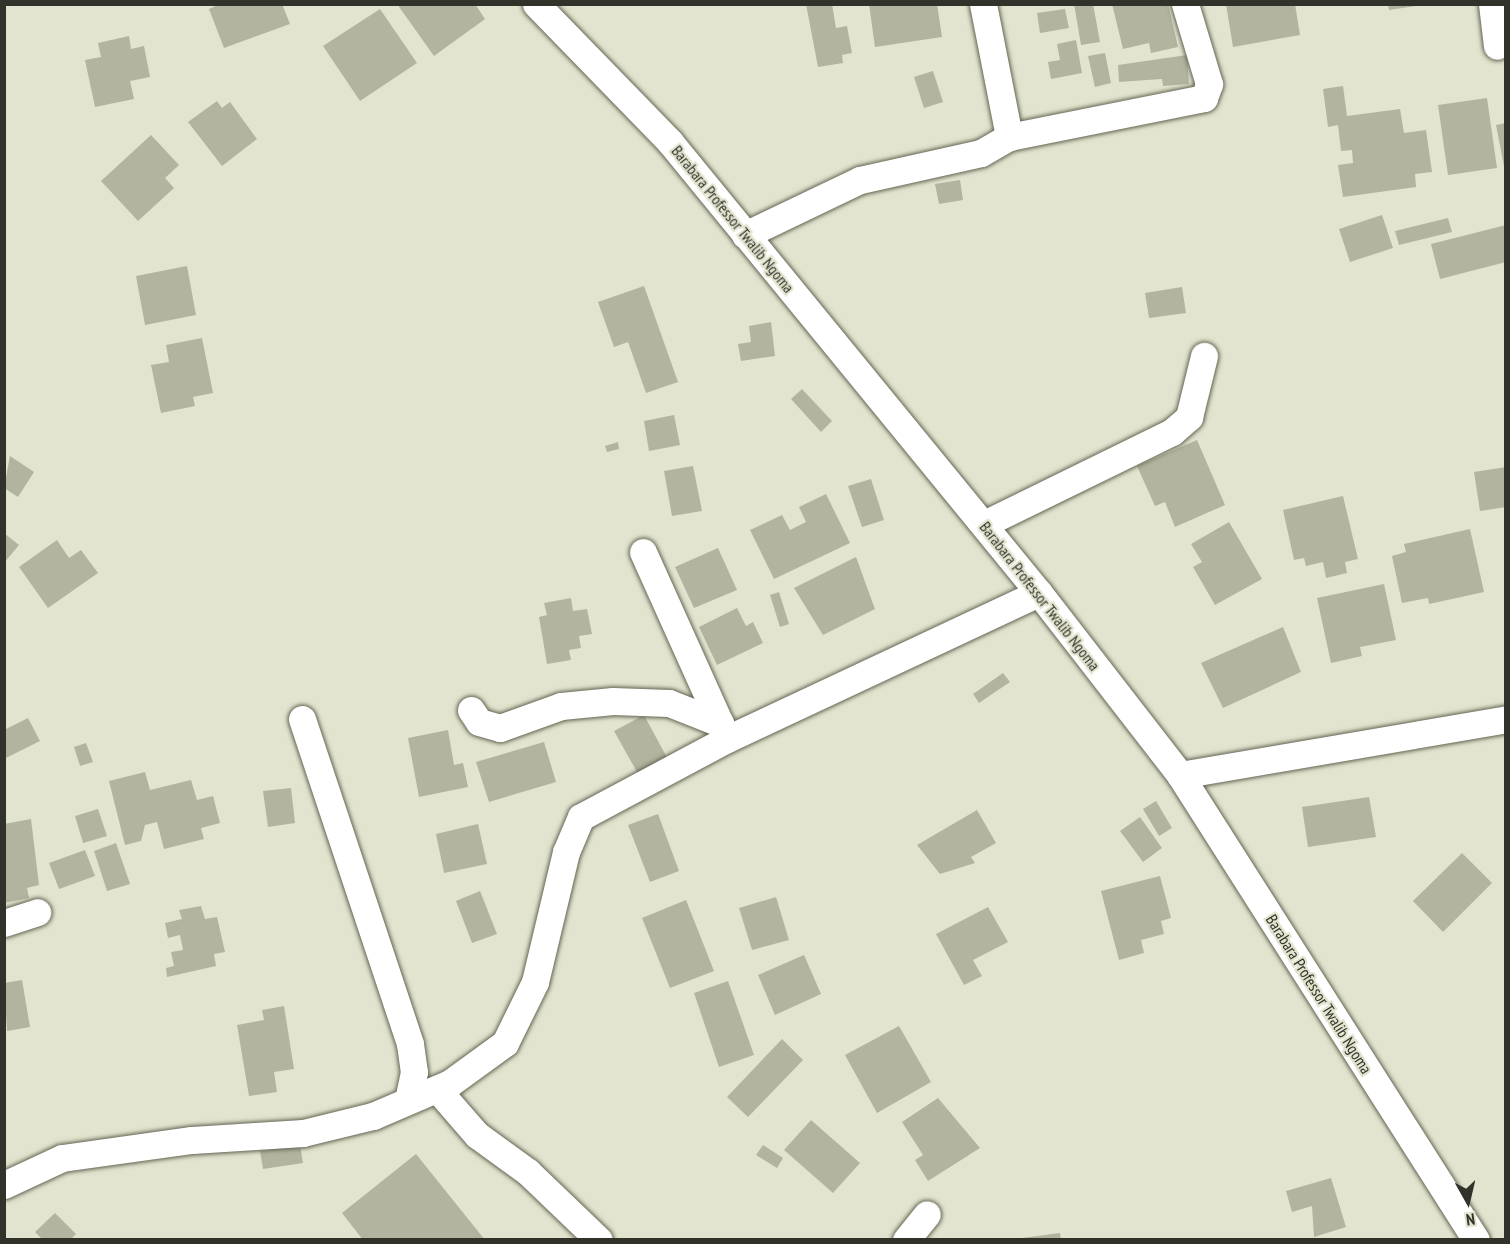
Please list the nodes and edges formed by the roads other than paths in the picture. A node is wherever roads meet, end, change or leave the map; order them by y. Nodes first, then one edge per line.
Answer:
1 (536, 4) edge
2 (983, 4) edge
3 (1185, 4) edge
4 (1492, 4) edge
5 (1497, 46) dead end
6 (1009, 137) junction
7 (745, 235) junction
8 (1204, 356) dead end
9 (984, 524) junction
10 (643, 552) dead end
11 (1039, 592) junction
12 (471, 710) dead end
13 (303, 719) dead end
14 (1506, 719) edge
15 (723, 731) junction
16 (1180, 775) junction
17 (38, 912) dead end
18 (4, 923) edge
19 (436, 1089) junction
20 (408, 1100) junction
21 (4, 1185) edge
22 (927, 1214) dead end
23 (599, 1239) edge
24 (906, 1239) edge
25 (1476, 1239) edge

1 - 7 street, Barabara Professor Twalib Ngoma
2 - 6 street
3 - 6 street
4 - 5 street
6 - 7 street
7 - 9 street, Barabara Professor Twalib Ngoma
8 - 9 street
9 - 11 street, Barabara Professor Twalib Ngoma
10 - 15 street
11 - 15 street
11 - 16 street, Barabara Professor Twalib Ngoma
12 - 15 street
13 - 20 street
14 - 16 street
15 - 19 street
16 - 25 street, Barabara Professor Twalib Ngoma
17 - 18 street
19 - 20 street
19 - 23 street
20 - 21 street
22 - 24 street

